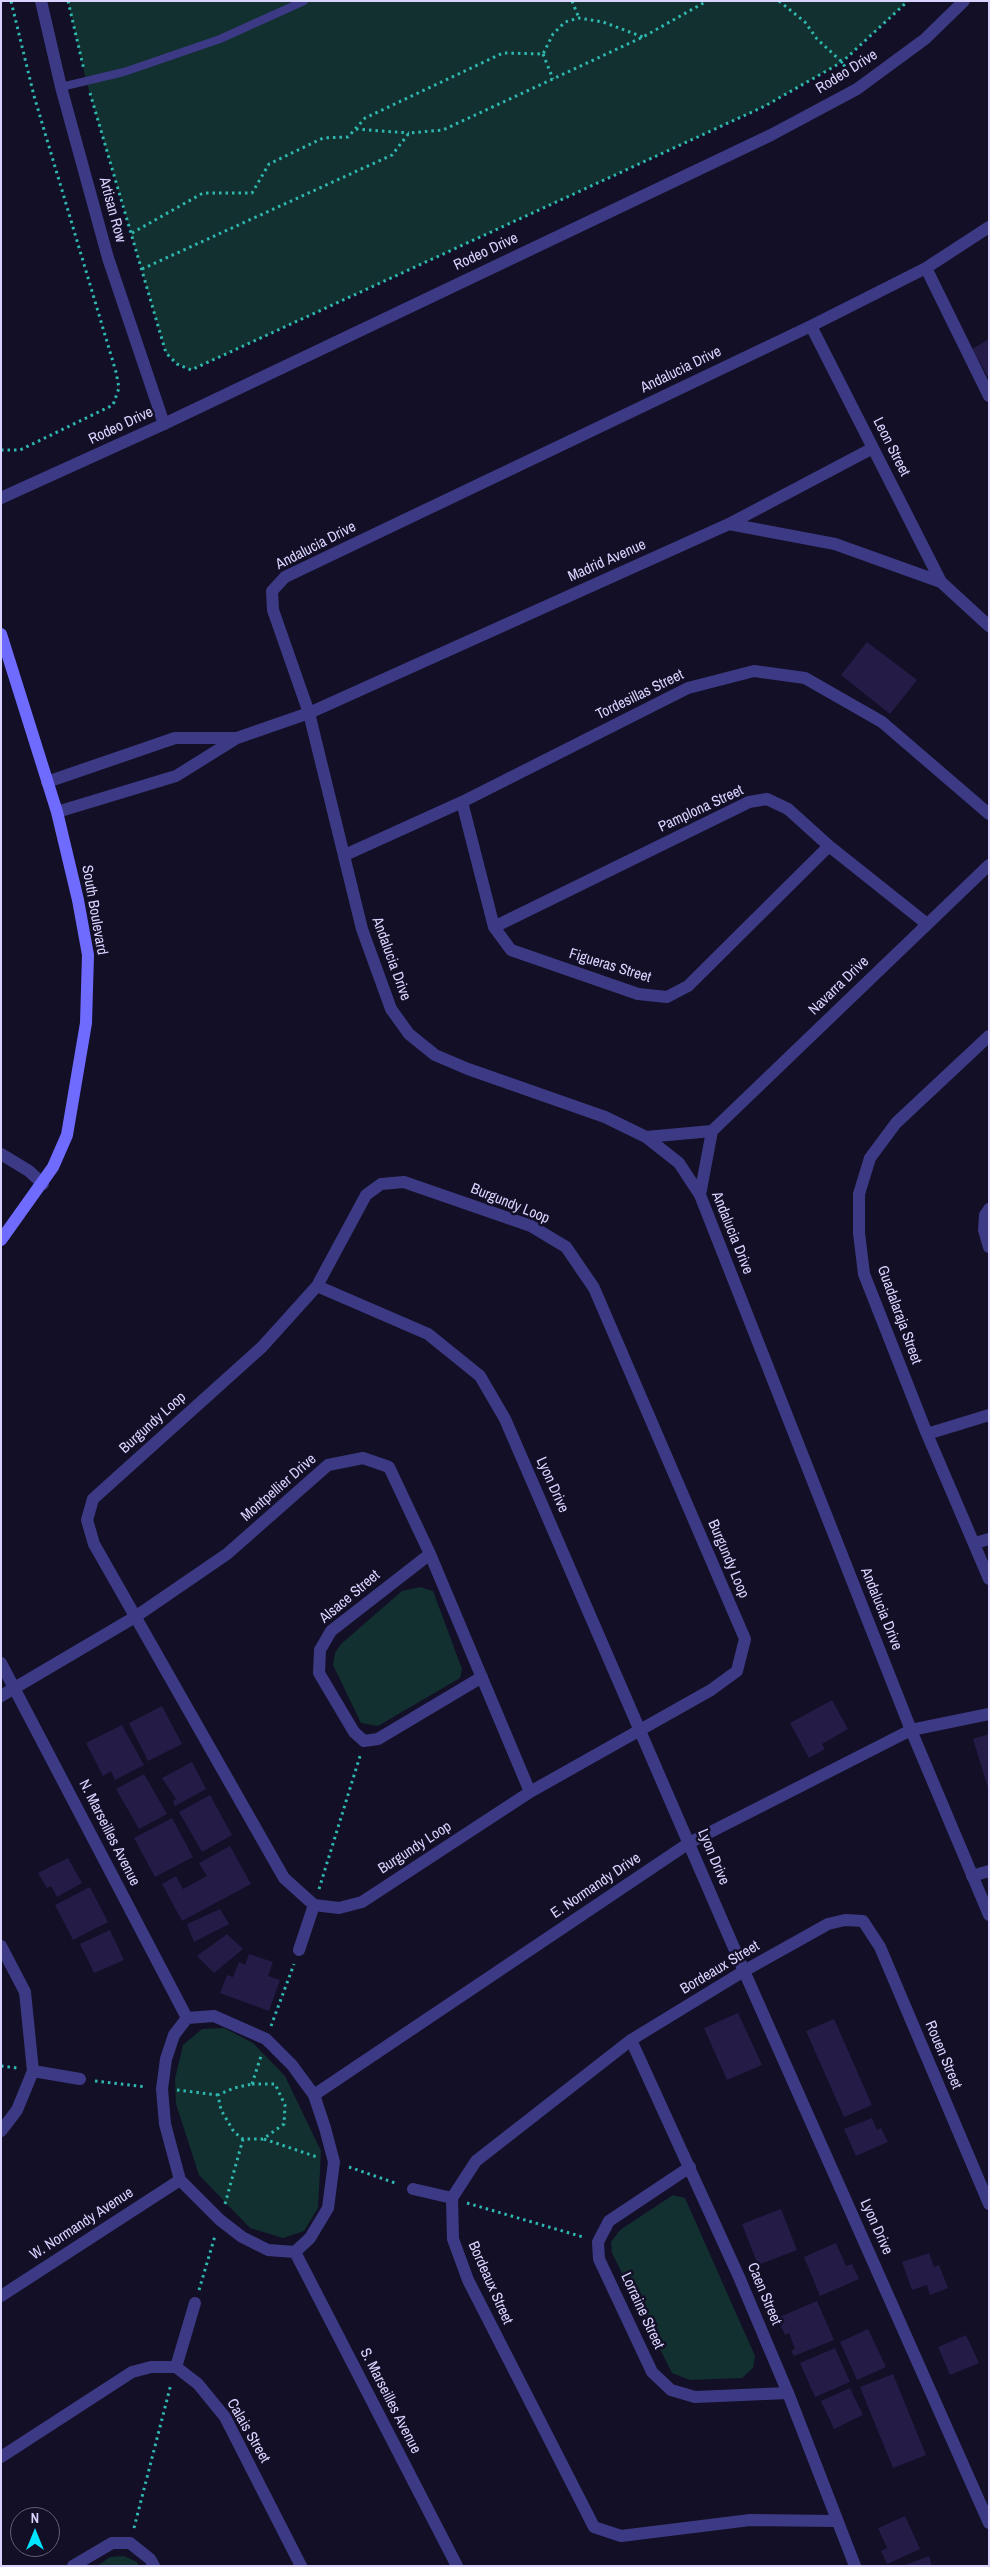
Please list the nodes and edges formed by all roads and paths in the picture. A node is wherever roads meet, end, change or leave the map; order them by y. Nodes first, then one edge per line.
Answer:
1 (11, 1) edge
2 (41, 1) edge
3 (68, 1) edge
4 (304, 1) edge
5 (572, 1) edge
6 (707, 1) edge
7 (779, 1) edge
8 (908, 1) edge
9 (964, 1) edge
10 (579, 18) junction
11 (643, 37) junction
12 (543, 54) junction
13 (842, 62) junction
14 (553, 79) junction
15 (86, 80) junction
16 (61, 87) junction
17 (857, 89) junction
18 (355, 129) junction
19 (409, 133) junction
20 (989, 228) edge
21 (132, 233) junction
22 (926, 268) junction
23 (142, 269) junction
24 (811, 326) junction
25 (989, 396) edge
26 (164, 424) junction
27 (873, 448) junction
28 (1, 450) edge
29 (1, 498) edge
30 (729, 524) junction
31 (941, 582) junction
32 (989, 626) edge
33 (1, 634) edge
34 (309, 713) junction
35 (236, 738) junction
36 (47, 782) junction
37 (462, 802) junction
38 (57, 812) junction
39 (989, 814) edge
40 (829, 846) junction
41 (345, 855) junction
42 (989, 865) edge
43 (927, 924) junction
44 (494, 927) junction
45 (989, 1036) edge
46 (712, 1131) junction
47 (646, 1137) junction
48 (1, 1154) edge
49 (43, 1184) junction
50 (700, 1195) junction
51 (989, 1209) edge
52 (1, 1240) edge
53 (989, 1247) edge
54 (317, 1286) junction
55 (989, 1415) edge
56 (927, 1434) junction
57 (989, 1539) edge
58 (975, 1543) junction
59 (430, 1554) junction
60 (989, 1579) edge
61 (136, 1617) junction
62 (1, 1662) edge
63 (482, 1677) junction
64 (16, 1689) junction
65 (1, 1696) edge
66 (989, 1714) edge
67 (642, 1730) junction
68 (911, 1730) junction
69 (364, 1741) junction
70 (530, 1792) junction
71 (689, 1843) junction
72 (989, 1871) edge
73 (972, 1876) junction
74 (314, 1905) junction
75 (989, 1916) edge
76 (863, 1921) joint
77 (1, 1946) edge
78 (299, 1950) joint
79 (744, 1971) junction
80 (187, 2018) junction
81 (266, 2039) junction
82 (631, 2040) junction
83 (33, 2071) junction
84 (80, 2079) dead end
85 (252, 2084) junction
86 (314, 2095) junction
87 (1, 2131) edge
88 (690, 2168) junction
89 (180, 2180) junction
90 (413, 2189) dead end
91 (452, 2198) junction
92 (989, 2204) edge
93 (598, 2242) junction
94 (295, 2252) junction
95 (1, 2296) edge
96 (195, 2302) dead end
97 (176, 2367) junction
98 (788, 2392) junction
99 (1, 2456) edge
100 (836, 2521) junction
101 (989, 2524) edge
102 (130, 2543) junction
103 (73, 2566) edge
104 (154, 2566) edge
105 (301, 2566) edge
106 (457, 2566) edge
107 (855, 2566) edge

1 - 28 path
2 - 16 street, Artisan Row
3 - 15 path
4 - 15 lane
5 - 10 path
6 - 11 path
7 - 13 path
8 - 13 path
9 - 17 street, Rodeo Drive
10 - 11 path
10 - 12 path
11 - 14 path
12 - 14 path
12 - 18 path
13 - 17 path
13 - 23 path
14 - 19 path
15 - 16 lane
15 - 21 path
16 - 26 street, Artisan Row
17 - 26 street, Rodeo Drive
18 - 19 path
18 - 21 path
19 - 23 path
20 - 22 street, Andalucia Drive
21 - 23 path
22 - 24 street, Andalucia Drive
22 - 25 street
24 - 27 street, Leon Street
24 - 34 street, Andalucia Drive
26 - 29 street, Rodeo Drive
27 - 30 street, Madrid Avenue
27 - 31 street, Leon Street
30 - 31 street
30 - 34 street, Madrid Avenue
31 - 32 street
33 - 36 main road, South Boulevard
34 - 35 street, Madrid Avenue
34 - 41 street, Andalucia Drive
35 - 36 street
35 - 38 street
36 - 38 main road, South Boulevard
37 - 39 street, Tordesillas Street
37 - 41 street, Tordesillas Street
37 - 44 street, Figueras Street
38 - 49 main road, South Boulevard
40 - 43 street, Pamplona Street
40 - 44 street, Pamplona Street
40 - 44 street, Figueras Street
41 - 47 street, Andalucia Drive
42 - 43 street, Navarra Drive
43 - 46 street, Navarra Drive
45 - 56 street, Guadalaraja Street
46 - 47 street
46 - 50 street
47 - 50 street, Andalucia Drive
48 - 49 street
49 - 52 main road, South Boulevard
50 - 68 street, Andalucia Drive
51 - 53 street
54 - 61 street, Burgundy Loop
54 - 67 street, Lyon Drive
54 - 67 street, Burgundy Loop
55 - 56 street
56 - 58 street, Guadalaraja Street
57 - 58 street
58 - 60 street, Guadalaraja Street
59 - 61 street, Montpellier Drive
59 - 63 street, Montpellier Drive
59 - 69 street, Alsace Street
61 - 64 street, Montpellier Drive
61 - 74 street, Burgundy Loop
62 - 64 street, N. Marseilles Avenue
63 - 69 street
63 - 70 street, Montpellier Drive
64 - 65 street, Montpellier Drive
64 - 80 street, N. Marseilles Avenue
66 - 68 street
67 - 70 street, Burgundy Loop
67 - 71 street, Lyon Drive
68 - 71 street, E. Normandy Drive
68 - 73 street, Andalucia Drive
69 - 74 path
70 - 74 street, Burgundy Loop
71 - 79 street, Lyon Drive
71 - 86 street, E. Normandy Drive
72 - 73 street
73 - 75 street, Andalucia Drive
74 - 78 street
76 - 79 street, Bordeaux Street
76 - 92 street, Rouen Street
77 - 83 street
78 - 81 path
79 - 82 street, Bordeaux Street
79 - 101 street, Lyon Drive
80 - 81 street
80 - 89 street
81 - 85 path
81 - 86 street
82 - 88 street, Caen Street
82 - 91 street, Bordeaux Street
83 - 84 street
83 - 87 street
85 - 85 path
86 - 94 street
88 - 93 street
88 - 98 street, Caen Street
89 - 94 street
89 - 95 street, W. Normandy Avenue
90 - 91 street
91 - 93 path
91 - 100 street, Bordeaux Street
93 - 98 street, Lorraine Street
94 - 106 street, S. Marseilles Avenue
96 - 97 street
97 - 99 street
97 - 102 path
97 - 105 street, Calais Street
98 - 100 street, Caen Street
100 - 107 street, Caen Street
102 - 103 street
102 - 104 street

